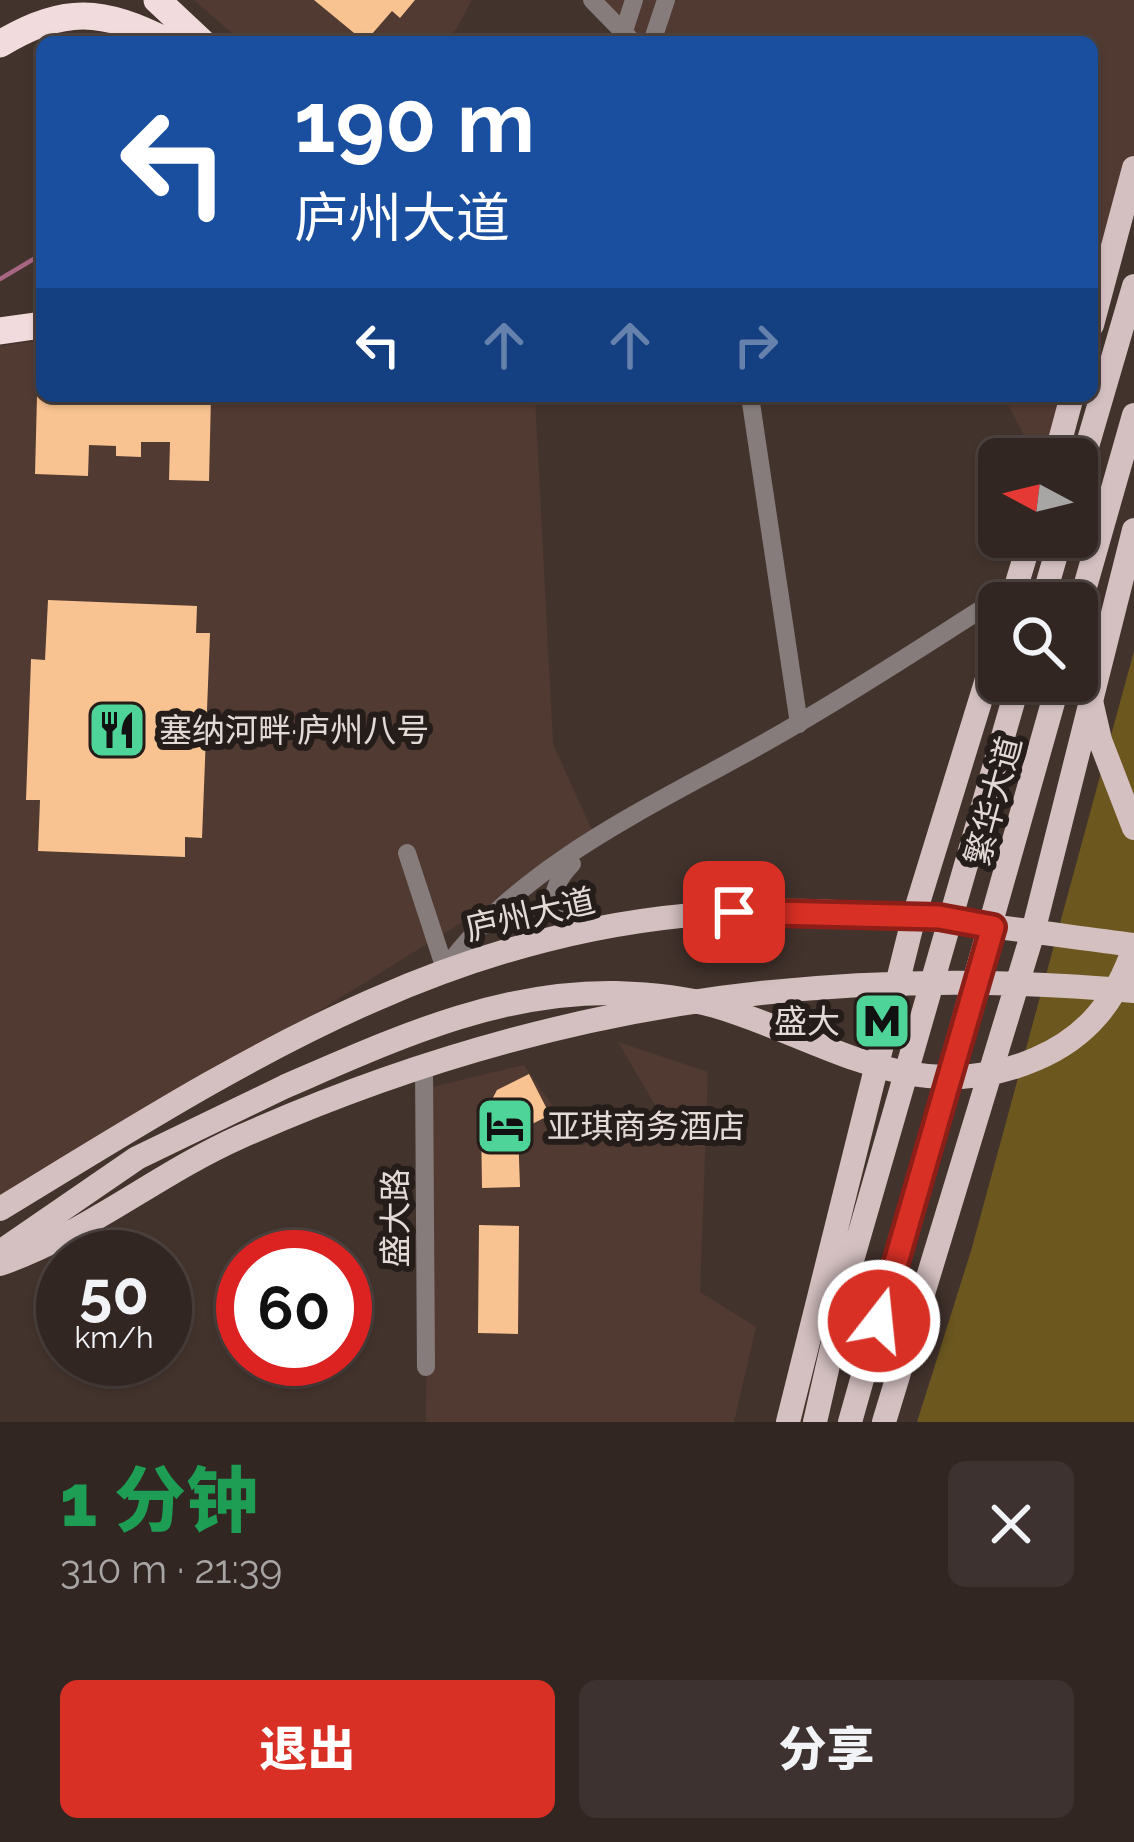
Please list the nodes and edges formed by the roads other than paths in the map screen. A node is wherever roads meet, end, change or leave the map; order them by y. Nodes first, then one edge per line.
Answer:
1 (157, 0) edge
2 (592, 0) edge
3 (634, 0) edge
4 (667, 0) edge
5 (629, 35) edge
6 (156, 36) edge
7 (196, 36) edge
8 (654, 36) edge
9 (0, 44) edge
10 (1134, 168) edge
11 (1134, 178) edge
12 (1125, 204) junction
13 (1134, 286) edge
14 (1098, 303) edge
15 (36, 308) edge
16 (0, 313) edge
17 (36, 326) edge
18 (0, 331) edge
19 (751, 402) edge
20 (1070, 402) edge
21 (1134, 415) edge
22 (1061, 438) edge
23 (1090, 438) edge
24 (1134, 530) edge
25 (1127, 581) edge
26 (1086, 582) edge
27 (978, 616) edge
28 (980, 702) edge
29 (1013, 702) edge
30 (1053, 702) edge
31 (1091, 702) edge
32 (799, 724) junction
33 (1134, 828) edge
34 (596, 839) junction
35 (407, 853) dead end
36 (914, 916) junction
37 (951, 919) junction
38 (993, 927) junction
39 (1033, 932) junction
40 (577, 934) junction
41 (1134, 947) edge
42 (445, 969) junction
43 (1019, 981) junction
44 (933, 982) junction
45 (977, 982) junction
46 (897, 983) junction
47 (1134, 991) edge
48 (424, 1068) junction
49 (0, 1209) edge
50 (0, 1252) edge
51 (0, 1264) edge
52 (426, 1367) dead end
53 (788, 1422) edge
54 (814, 1422) edge
55 (850, 1422) edge
56 (884, 1422) edge

1 - 7 highway
2 - 5 street
3 - 5 street
4 - 8 street
6 - 9 highway
10 - 12 main road
11 - 12 main road
12 - 14 main road
13 - 23 main road
15 - 16 highway
17 - 18 highway
19 - 32 street
20 - 22 main road
21 - 26 main road
24 - 25 main road
25 - 39 main road
27 - 32 street, 庐州大道
28 - 36 main road
29 - 37 main road, 繁华大道
30 - 38 main road, 繁华大道
31 - 33 main road, bridge
32 - 34 street, 庐州大道
34 - 40 street
34 - 42 street
35 - 42 street
36 - 37 main road, 庐州大道
36 - 40 main road, 庐州大道
36 - 46 main road
37 - 38 main road, 庐州大道
37 - 44 main road, 繁华大道
38 - 39 main road, 庐州大道
38 - 45 main road, 繁华大道
39 - 41 main road, 庐州大道
39 - 43 main road
40 - 42 main road, 庐州大道
41 - 50 main road, bridge
42 - 49 main road, 庐州大道
43 - 45 main road
43 - 47 main road
43 - 56 main road
44 - 45 main road
44 - 46 main road
44 - 54 main road, 繁华大道
45 - 55 main road, 繁华大道
46 - 48 main road
46 - 53 main road
48 - 51 main road
48 - 52 street, 盛大路

